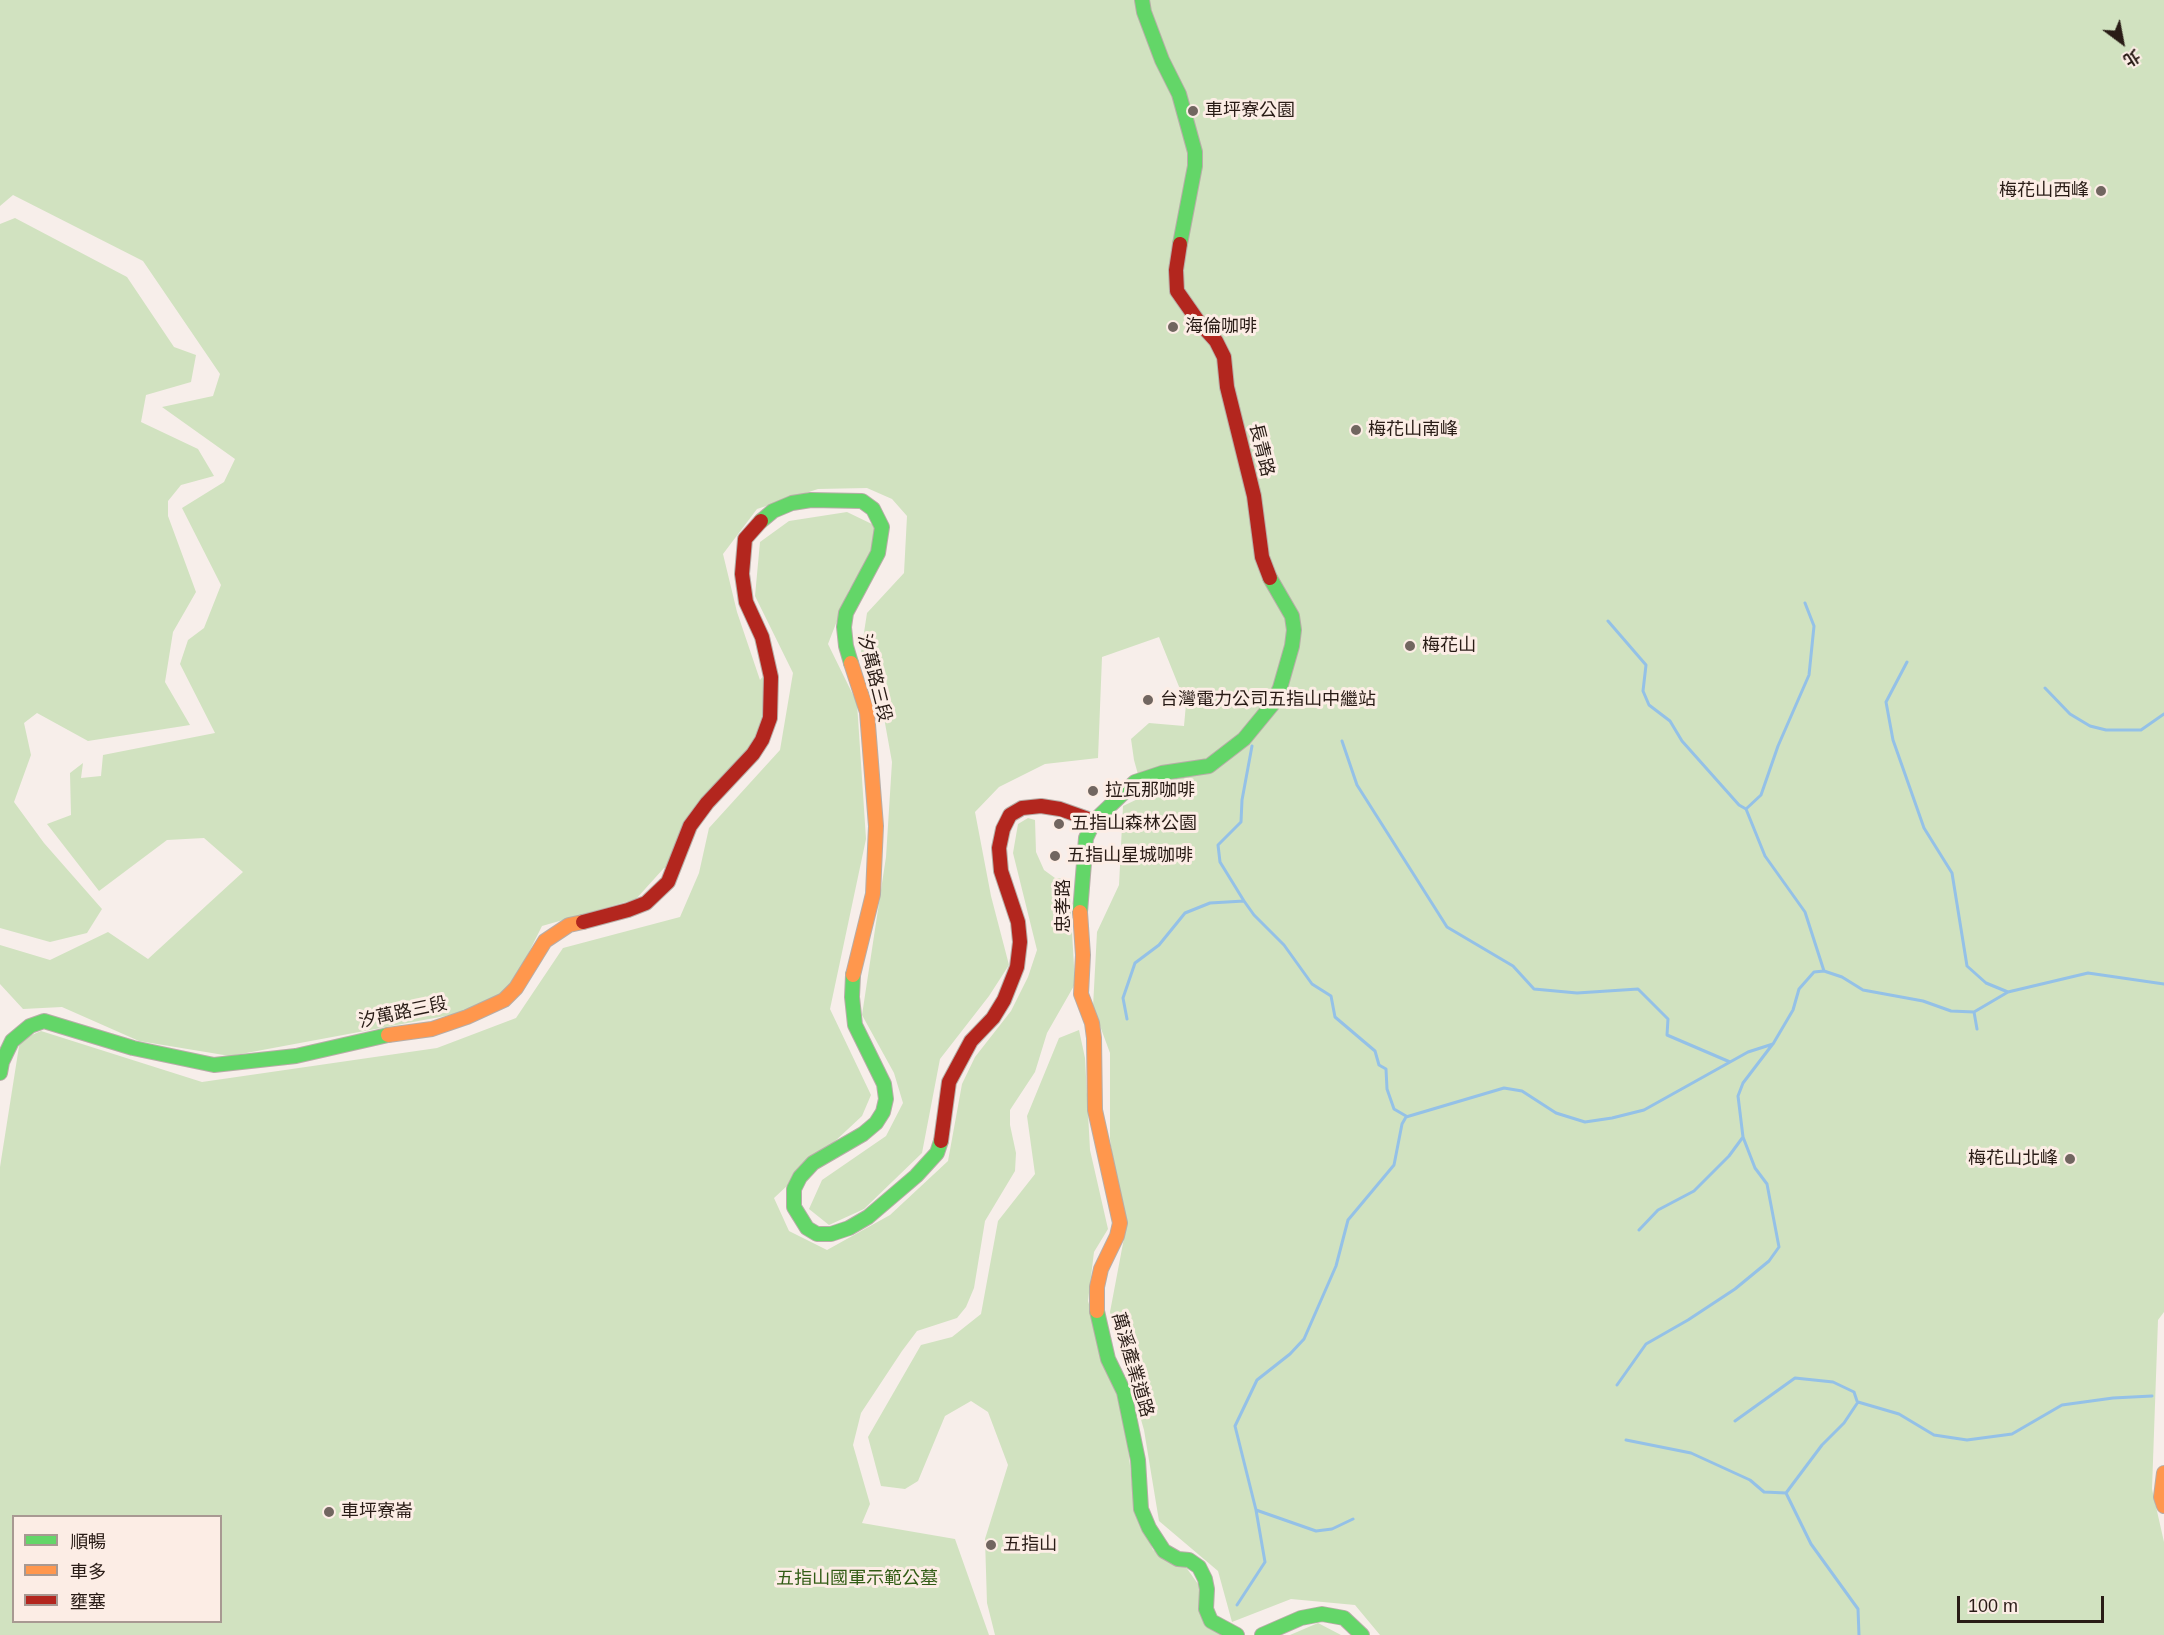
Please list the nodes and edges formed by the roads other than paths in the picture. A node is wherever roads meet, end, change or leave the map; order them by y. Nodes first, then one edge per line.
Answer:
1 (1142, 0) edge
2 (1094, 821) junction
3 (1081, 994) joint
4 (0, 1073) edge
5 (2164, 1473) edge
6 (2164, 1506) edge
7 (1237, 1635) edge
8 (1262, 1635) edge
9 (1362, 1635) edge

1 - 2 street, 長青路
2 - 3 street, 忠孝路
2 - 4 street, 汐萬路三段
3 - 7 street, 萬溪產業道路
5 - 6 street
8 - 9 street

